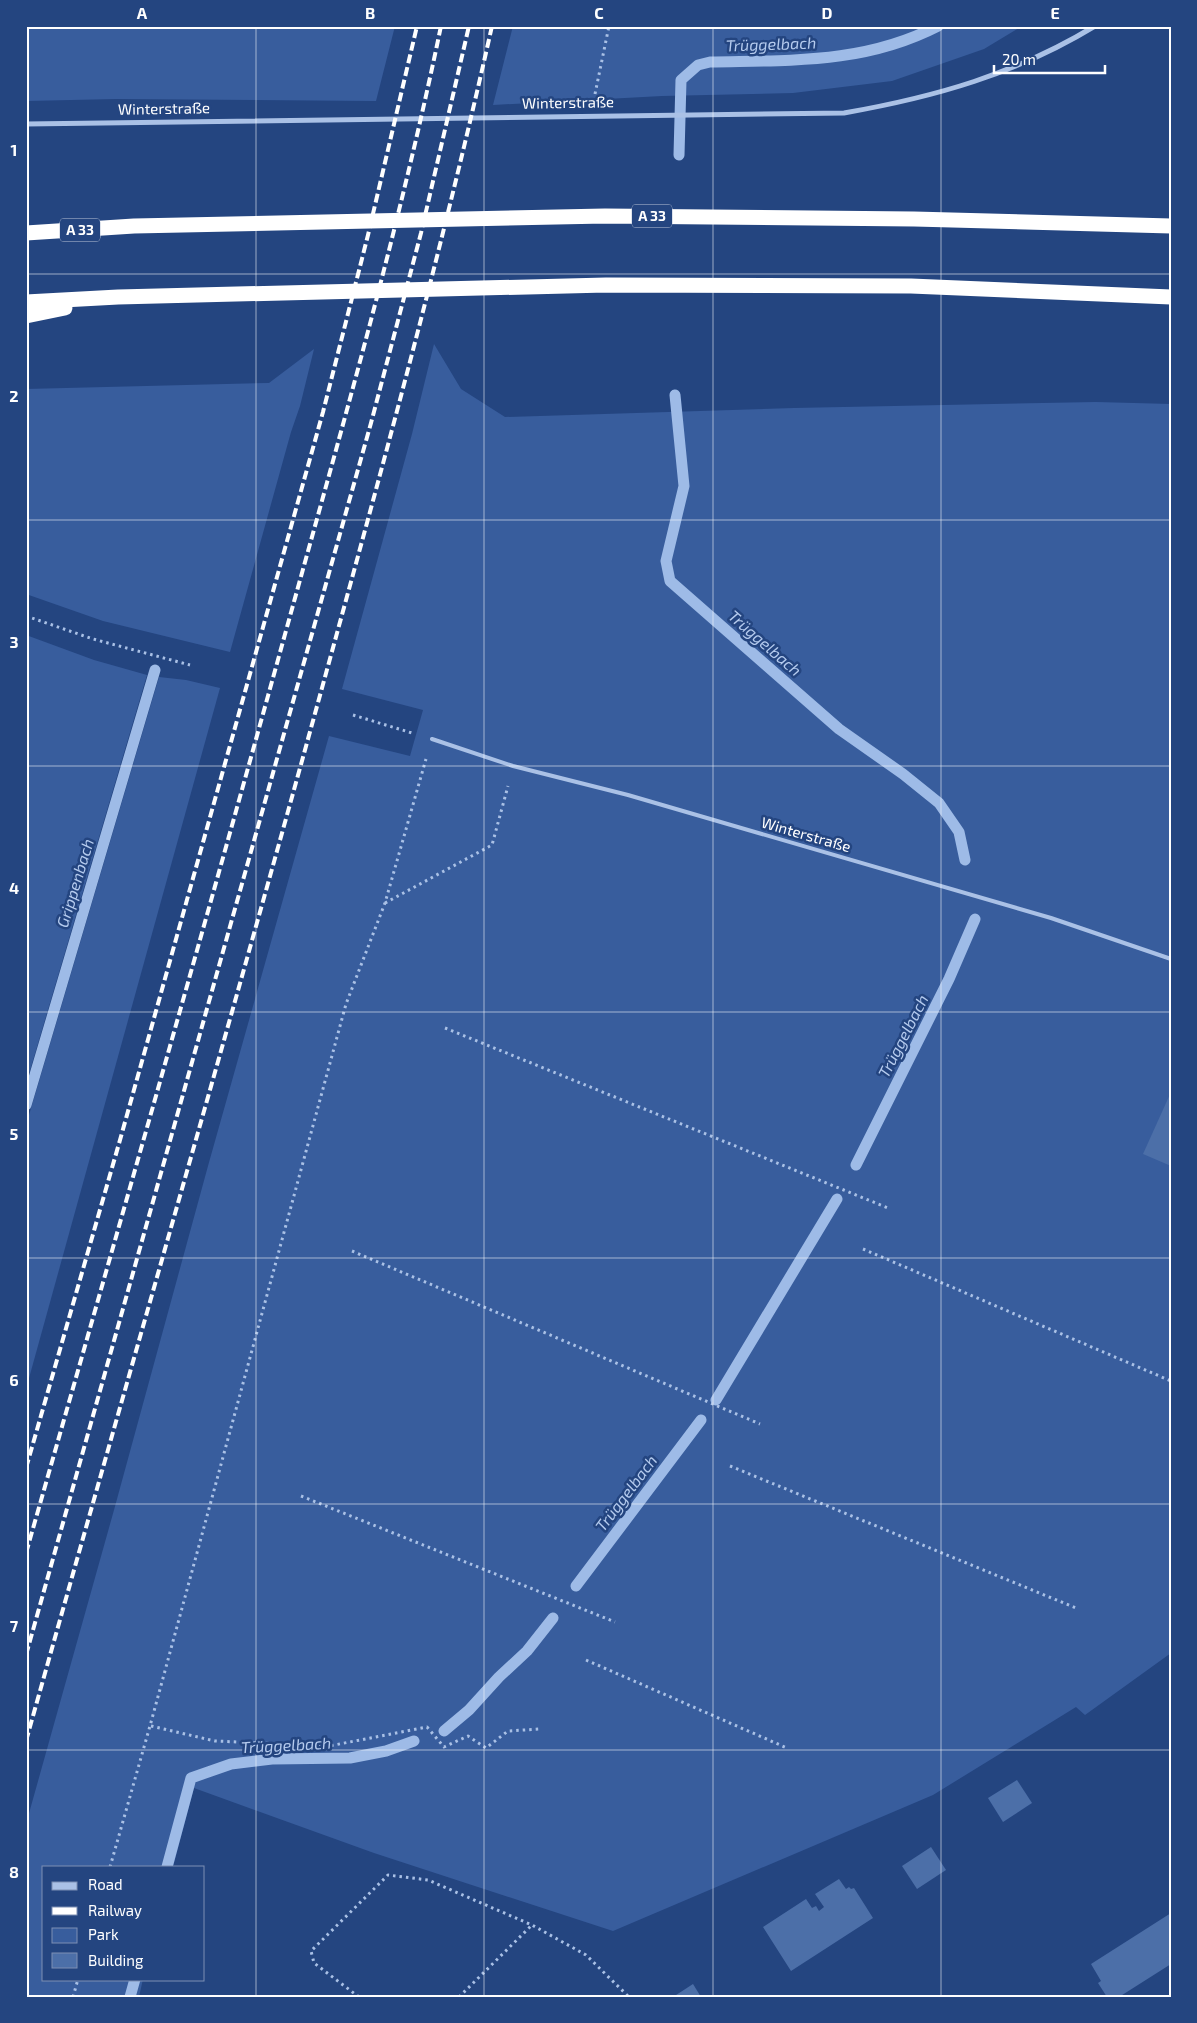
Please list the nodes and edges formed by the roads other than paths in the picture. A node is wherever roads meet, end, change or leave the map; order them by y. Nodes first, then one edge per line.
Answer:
1 (1095, 26) edge
2 (26, 124) edge
3 (26, 224) edge
4 (134, 226) junction
5 (1171, 226) edge
6 (26, 234) edge
7 (118, 297) junction
8 (1171, 297) edge
9 (26, 302) edge
10 (26, 316) edge
11 (432, 739) road end
12 (1171, 959) edge

1 - 2 street, Winterstraße
3 - 4 highway
4 - 5 highway, A 33
4 - 6 highway, A 33
7 - 8 highway
7 - 9 highway
7 - 10 highway
11 - 12 lane, Winterstraße

